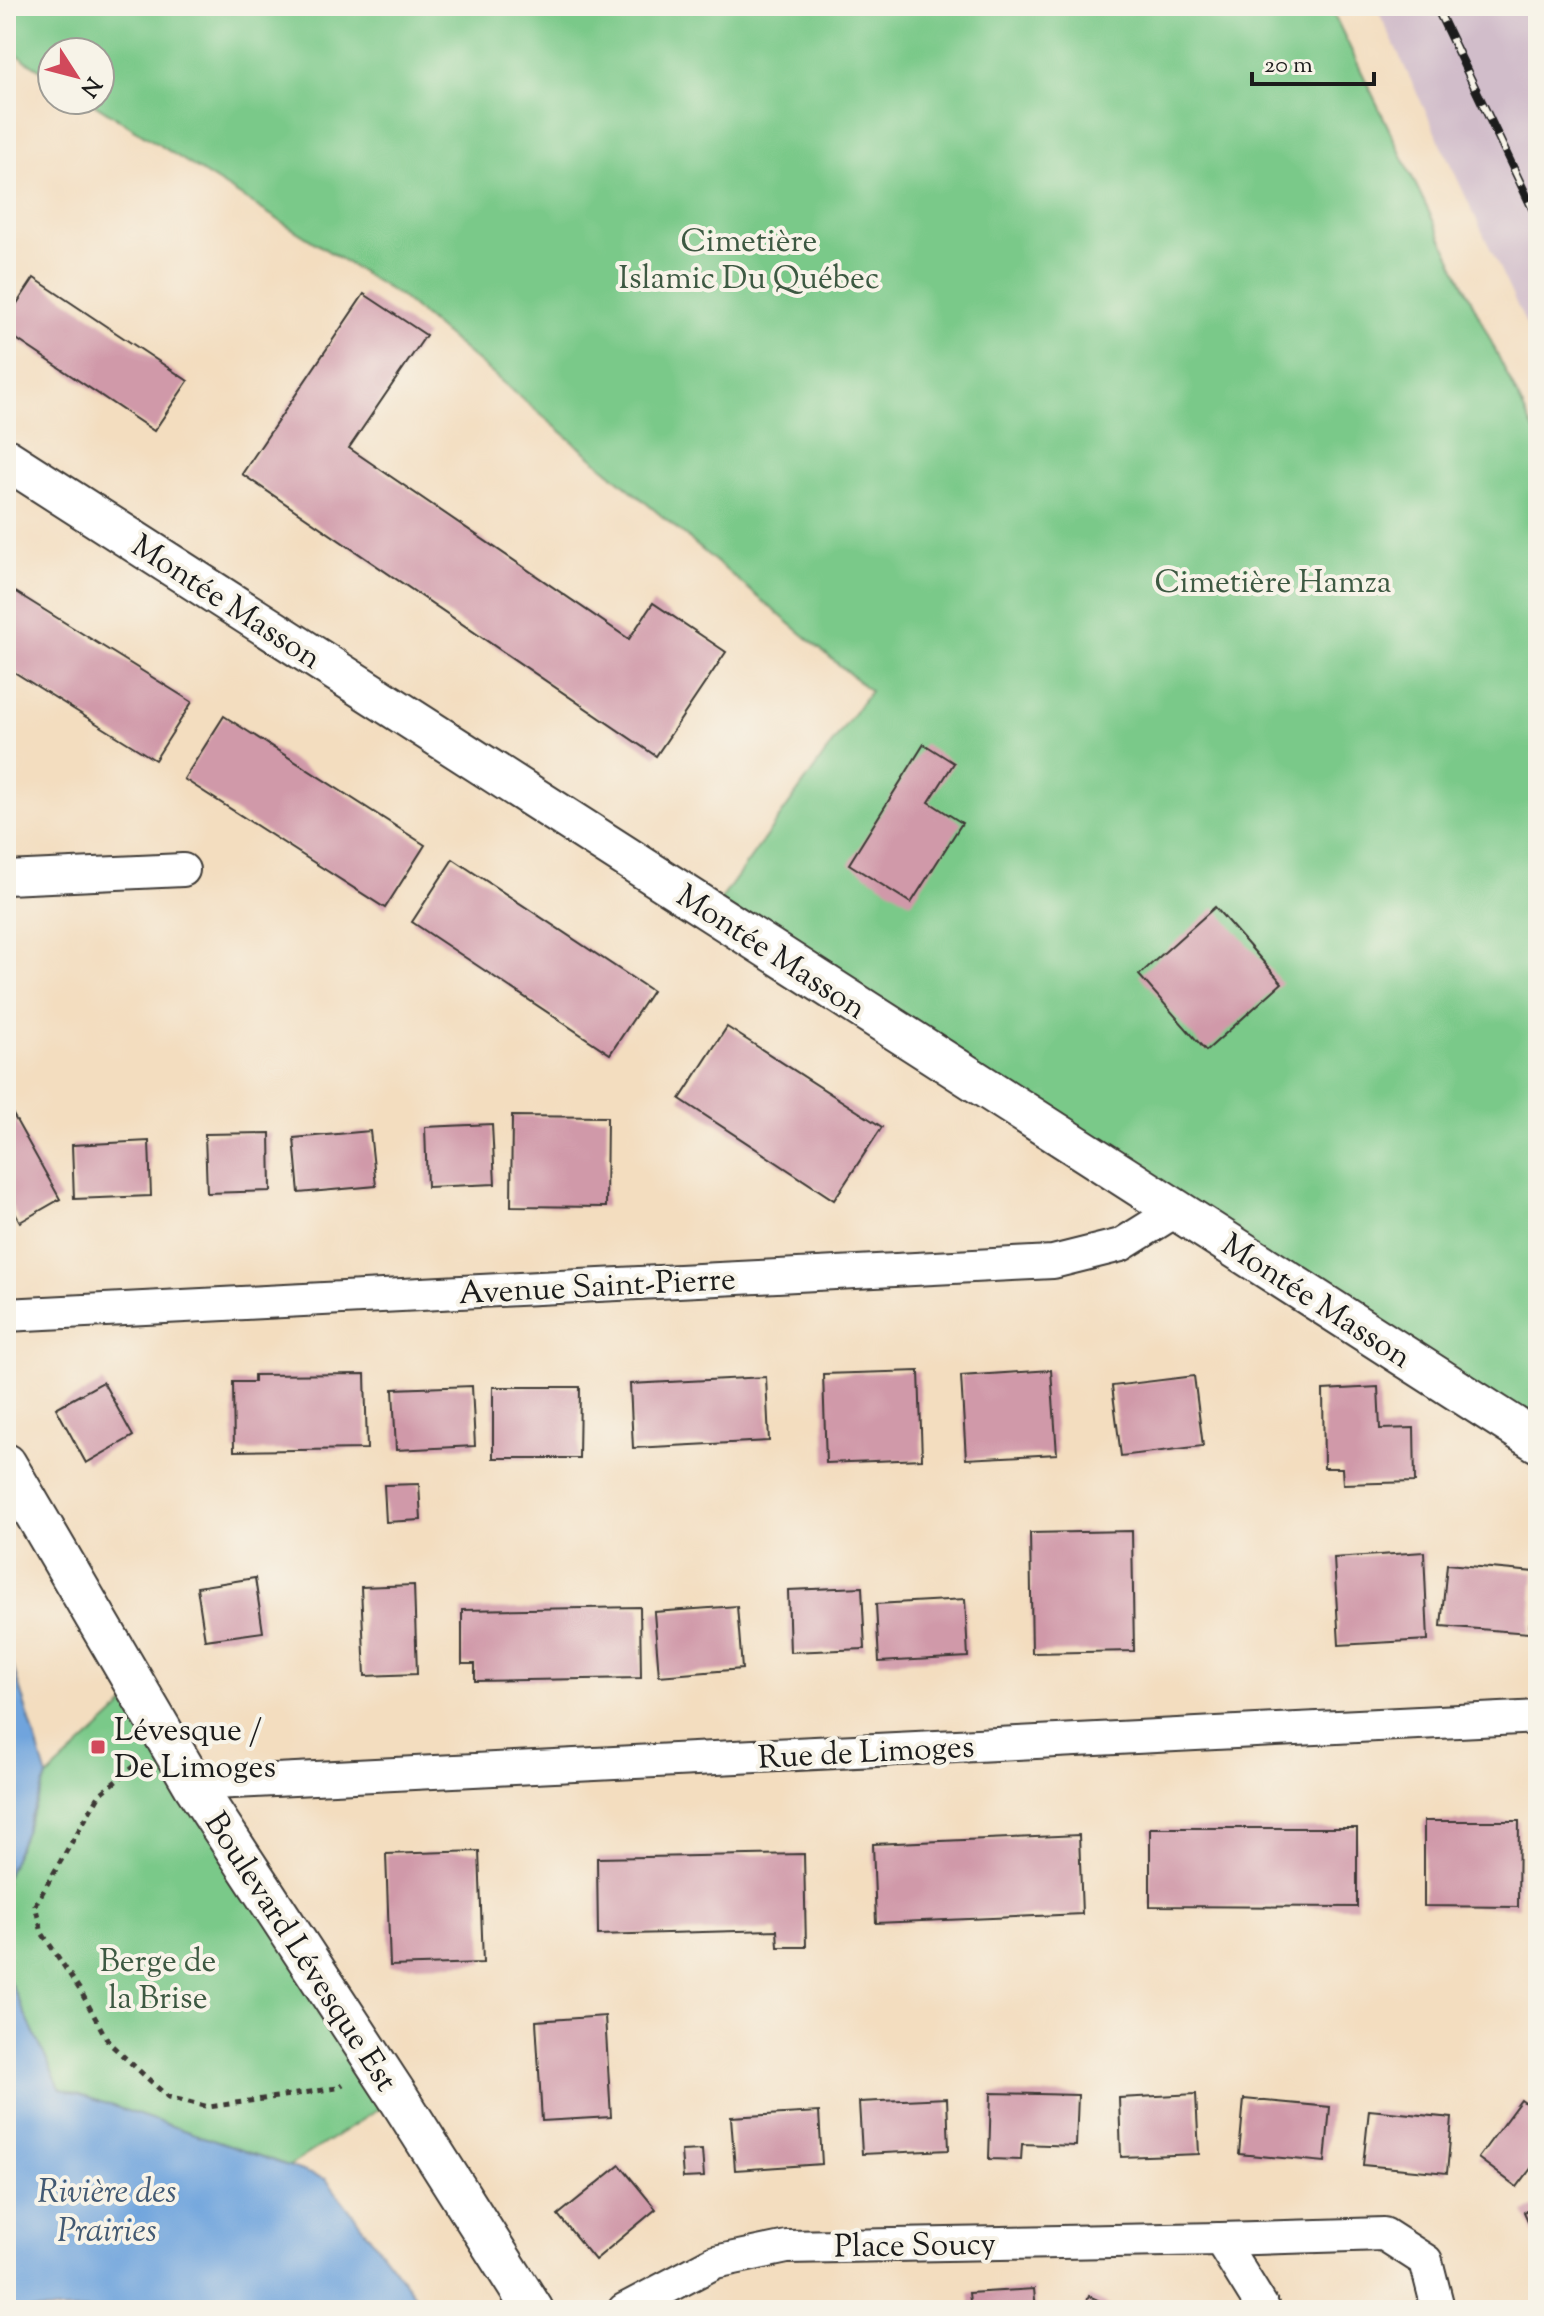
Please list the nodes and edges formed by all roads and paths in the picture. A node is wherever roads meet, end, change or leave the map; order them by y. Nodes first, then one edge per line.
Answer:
1 (6, 459) edge
2 (183, 870) dead end
3 (6, 878) edge
4 (1177, 1210) junction
5 (6, 1315) edge
6 (1538, 1442) edge
7 (6, 1464) edge
8 (1538, 1717) edge
9 (167, 1740) junction
10 (193, 1784) junction
11 (376, 2065) junction
12 (1220, 2239) junction
13 (533, 2310) edge
14 (624, 2310) edge
15 (1264, 2310) edge
16 (1431, 2310) edge

1 - 4 street, Montée Masson
2 - 3 street
4 - 5 street, Avenue Saint-Pierre
4 - 6 street, Montée Masson
7 - 9 street, Boulevard Lévesque Est
8 - 10 street, Rue de Limoges
9 - 10 street, Boulevard Lévesque Est
9 - 11 path
10 - 11 street, Boulevard Lévesque Est
11 - 13 street, Boulevard Lévesque Est
12 - 14 street, Place Soucy
12 - 15 street
12 - 16 street, Place Soucy

